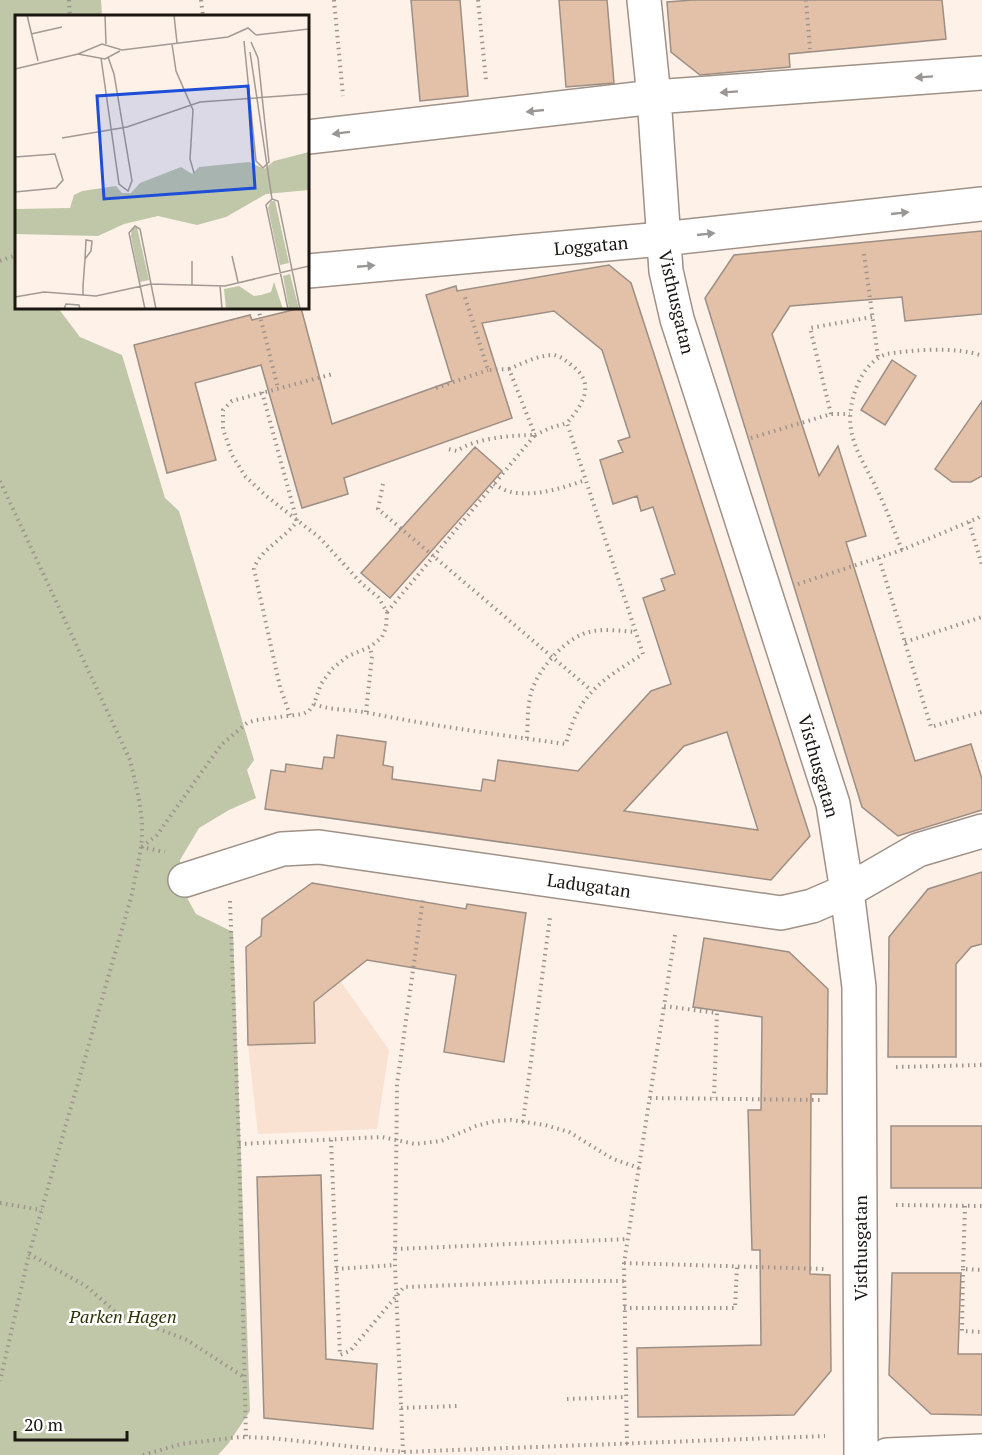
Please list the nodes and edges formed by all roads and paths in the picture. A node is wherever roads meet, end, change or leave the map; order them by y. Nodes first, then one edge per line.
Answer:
1 (69, 0) edge
2 (201, 0) edge
3 (334, 0) edge
4 (478, 0) edge
5 (644, 0) edge
6 (806, 0) edge
7 (70, 15) edge
8 (203, 15) edge
9 (982, 73) edge
10 (813, 86) junction
11 (654, 97) junction
12 (490, 116) junction
13 (346, 133) junction
14 (309, 137) edge
15 (982, 204) edge
16 (860, 217) junction
17 (662, 238) junction
18 (15, 255) edge
19 (453, 258) junction
20 (0, 261) edge
21 (309, 271) edge
22 (258, 309) edge
23 (872, 317) junction
24 (982, 356) edge
25 (878, 357) junction
26 (509, 369) junction
27 (488, 370) junction
28 (333, 374) dead end
29 (278, 388) junction
30 (436, 388) dead end
31 (262, 392) junction
32 (831, 414) junction
33 (850, 414) junction
34 (567, 423) junction
35 (535, 435) junction
36 (719, 448) junction
37 (448, 449) dead end
38 (586, 480) junction
39 (0, 481) edge
40 (383, 484) dead end
41 (494, 484) junction
42 (982, 515) edge
43 (297, 521) junction
44 (969, 522) junction
45 (902, 550) junction
46 (433, 556) junction
47 (879, 558) junction
48 (982, 565) edge
49 (766, 594) junction
50 (387, 612) junction
51 (982, 617) edge
52 (636, 632) junction
53 (905, 642) junction
54 (370, 647) junction
55 (553, 658) junction
56 (591, 690) junction
57 (314, 704) junction
58 (366, 712) junction
59 (982, 712) edge
60 (290, 715) junction
61 (527, 739) junction
62 (982, 831) edge
63 (141, 847) junction
64 (429, 863) junction
65 (229, 866) junction
66 (185, 880) dead end
67 (555, 880) junction
68 (847, 891) junction
69 (680, 898) junction
70 (664, 1006) junction
71 (982, 1065) edge
72 (859, 1067) junction
73 (650, 1098) junction
74 (714, 1098) junction
75 (860, 1100) junction
76 (523, 1122) junction
77 (332, 1140) junction
78 (396, 1141) junction
79 (239, 1144) junction
80 (639, 1168) junction
81 (0, 1203) edge
82 (860, 1205) junction
83 (965, 1206) junction
84 (982, 1206) edge
85 (42, 1209) junction
86 (628, 1239) junction
87 (395, 1249) junction
88 (29, 1254) junction
89 (624, 1263) junction
90 (395, 1265) junction
91 (737, 1267) junction
92 (336, 1269) junction
93 (963, 1269) junction
94 (860, 1270) junction
95 (982, 1270) edge
96 (624, 1281) junction
97 (396, 1296) junction
98 (624, 1308) junction
99 (982, 1332) edge
100 (244, 1377) junction
101 (0, 1381) edge
102 (626, 1397) junction
103 (567, 1399) dead end
104 (457, 1406) dead end
105 (401, 1408) junction
106 (246, 1437) junction
107 (627, 1444) junction
108 (861, 1445) edge
109 (982, 1451) edge
110 (403, 1452) junction
111 (143, 1455) edge
112 (887, 1455) edge

1 - 7 path
2 - 8 path
3 - 13 path
4 - 12 path
5 - 11 street
6 - 10 path
9 -> 10 street
10 -> 11 street
11 -> 12 street
11 - 17 street, Visthusgatan
12 - 13 street
13 -> 14 street
16 -> 15 street, Loggatan
17 -> 16 street, Loggatan
16 - 23 path
17 - 19 street, Loggatan
17 - 36 street, Visthusgatan
18 - 20 path
21 -> 19 street, Loggatan
19 - 27 path
22 - 29 path
23 - 25 path
23 - 32 path
24 - 25 path
25 - 33 path
26 - 27 path
26 - 34 path
26 - 35 path
27 - 30 path
28 - 29 path
29 - 31 path
31 - 43 path
31 - 43 path
32 - 33 path
32 - 36 path
33 - 45 path
34 - 35 path
34 - 38 path
35 - 37 path
35 - 41 path
36 - 49 street, Visthusgatan
38 - 41 path
38 - 52 path
39 - 63 path
40 - 46 path
41 - 46 path
42 - 44 path
43 - 50 path
43 - 60 path
44 - 45 path
44 - 48 path
45 - 47 path
46 - 50 path
46 - 55 path
47 - 49 path
47 - 53 path
49 - 68 street, Visthusgatan
50 - 54 path
51 - 53 path
52 - 55 path
52 - 56 path
53 - 59 path
54 - 57 path
54 - 58 path
55 - 56 path
55 - 61 path
56 - 61 path
57 - 58 path
57 - 60 path
58 - 61 path
60 - 63 path
62 - 68 street, Ladugatan
63 - 85 path
64 - 65 street, Ladugatan
64 - 67 street, Ladugatan
64 - 78 path
65 - 66 street, Ladugatan
65 - 79 path
67 - 69 street, Ladugatan
67 - 76 path
68 - 69 street, Ladugatan
68 - 72 street, Visthusgatan
69 - 70 path
70 - 73 path
70 - 74 path
71 - 72 path
72 - 75 street, Visthusgatan
73 - 74 path
73 - 80 path
74 - 75 path
75 - 82 street, Visthusgatan
76 - 78 path
76 - 80 path
77 - 78 path
77 - 79 path
77 - 92 path
78 - 87 path
79 - 100 path
80 - 86 path
81 - 85 path
82 - 83 path
82 - 94 street, Visthusgatan
83 - 84 path
83 - 93 path
85 - 88 path
86 - 87 path
86 - 89 path
87 - 90 path
88 - 100 path
88 - 101 path
89 - 91 path
89 - 96 path
90 - 92 path
90 - 97 path
91 - 94 path
91 - 98 path
92 - 97 path
93 - 95 path
93 - 99 path
94 - 108 street, Visthusgatan
96 - 97 path
96 - 98 path
97 - 105 path
98 - 102 path
100 - 106 path
102 - 103 path
102 - 107 path
104 - 105 path
105 - 110 path
106 - 110 path
106 - 111 path
107 - 108 path
107 - 110 path
109 - 112 street

